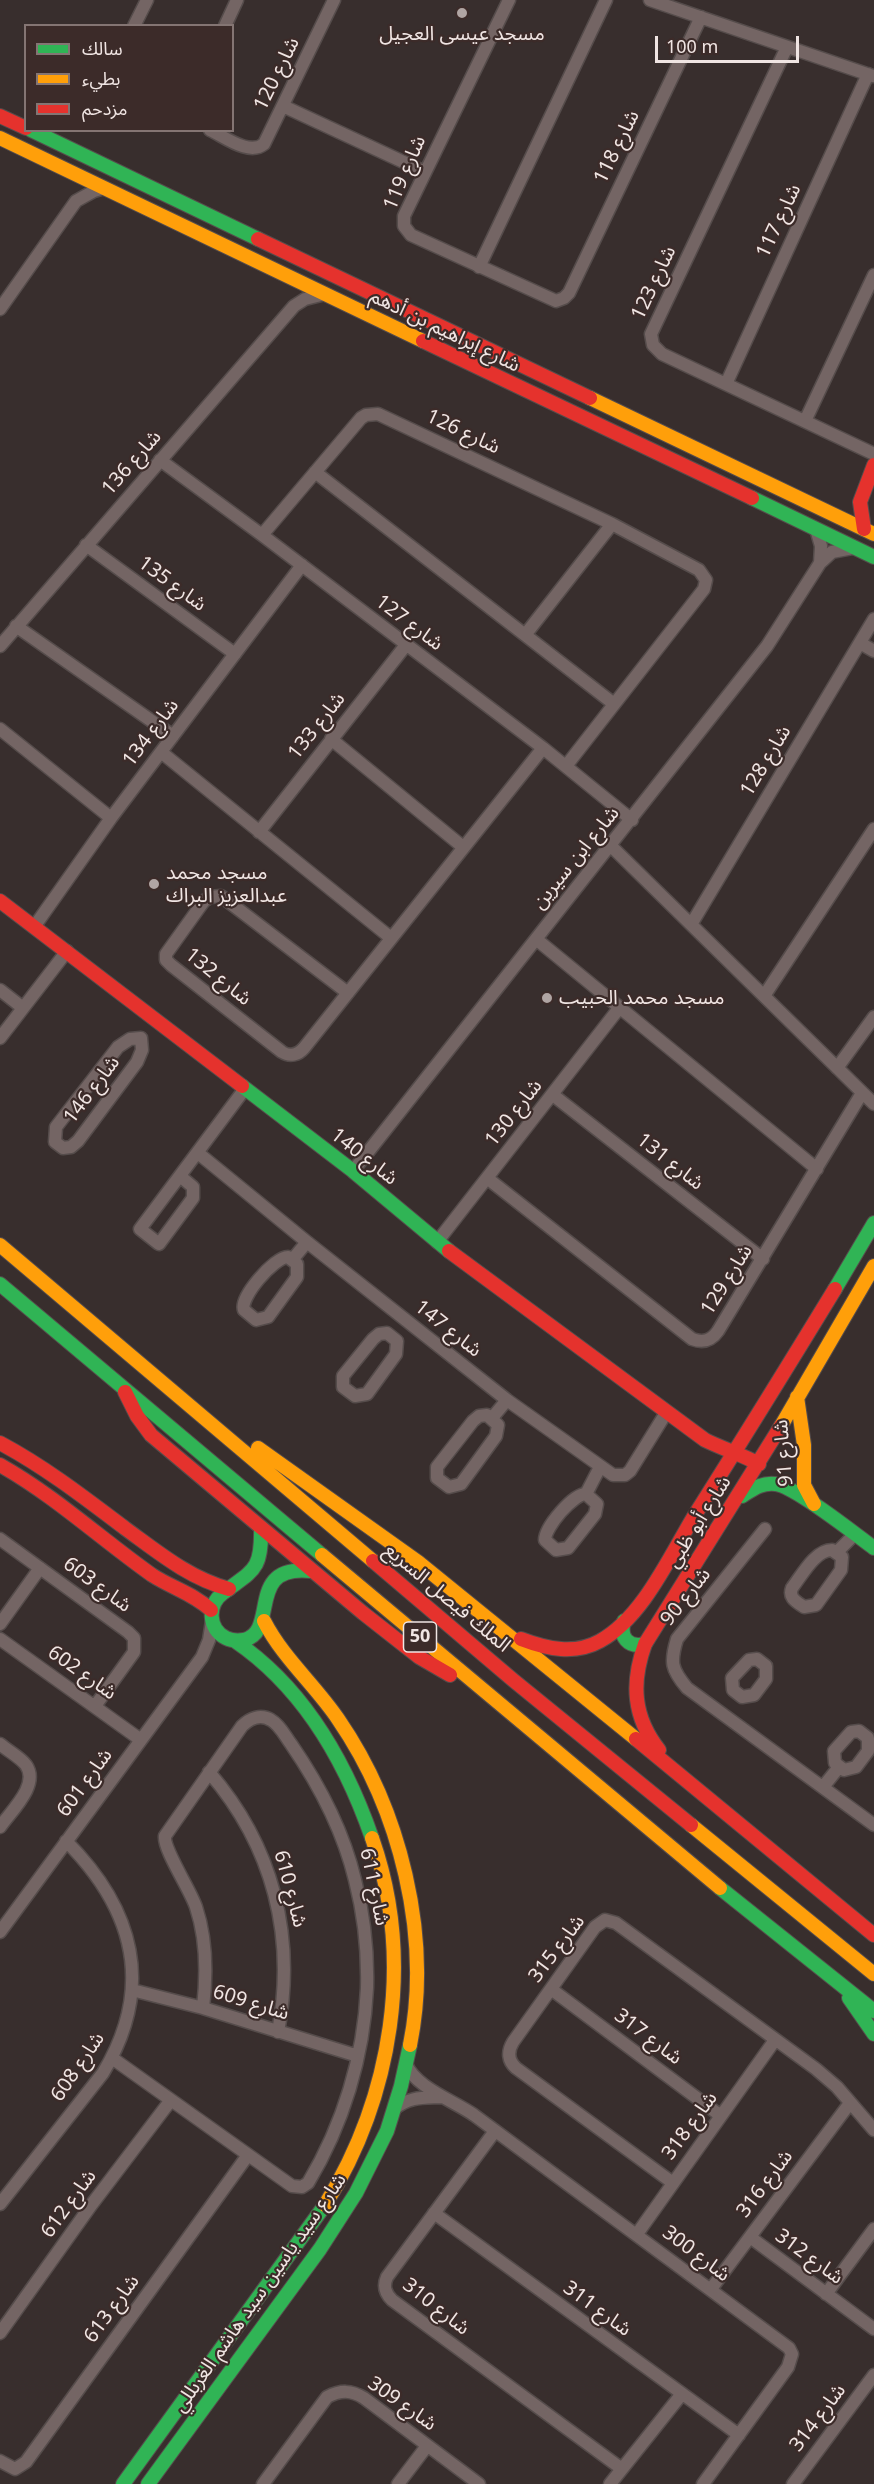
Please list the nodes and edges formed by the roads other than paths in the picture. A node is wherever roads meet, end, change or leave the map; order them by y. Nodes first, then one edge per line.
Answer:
1 (147, 0) edge
2 (237, 0) edge
3 (334, 0) edge
4 (509, 0) edge
5 (606, 0) edge
6 (650, 0) edge
7 (701, 18) junction
8 (135, 24) edge
9 (226, 24) edge
10 (788, 47) junction
11 (871, 75) edge
12 (283, 106) junction
13 (0, 116) edge
14 (24, 127) edge
15 (35, 132) edge
16 (214, 132) edge
17 (0, 138) edge
18 (425, 172) junction
19 (73, 173) junction
20 (104, 188) junction
21 (76, 201) junction
22 (479, 267) junction
23 (874, 275) edge
24 (293, 280) junction
25 (569, 293) joint
26 (325, 294) junction
27 (294, 306) junction
28 (0, 309) edge
29 (726, 384) junction
30 (568, 386) junction
31 (598, 401) junction
32 (559, 408) junction
33 (589, 421) junction
34 (805, 421) junction
35 (874, 454) edge
36 (160, 460) junction
37 (874, 465) edge
38 (315, 472) junction
39 (860, 502) junction
40 (831, 513) junction
41 (612, 524) junction
42 (816, 529) junction
43 (869, 531) edge
44 (262, 535) junction
45 (86, 545) junction
46 (854, 548) junction
47 (874, 557) edge
48 (820, 563) junction
49 (302, 565) junction
50 (874, 619) edge
51 (16, 626) junction
52 (525, 636) junction
53 (860, 643) junction
54 (406, 645) junction
55 (0, 646) edge
56 (874, 651) edge
57 (235, 654) junction
58 (614, 704) junction
59 (0, 729) edge
60 (173, 736) junction
61 (332, 740) junction
62 (543, 748) junction
63 (161, 752) junction
64 (566, 766) junction
65 (111, 818) junction
66 (632, 820) junction
67 (874, 829) edge
68 (259, 832) junction
69 (611, 846) junction
70 (464, 847) junction
71 (0, 901) edge
72 (692, 923) junction
73 (34, 927) junction
74 (391, 938) junction
75 (536, 939) junction
76 (67, 951) junction
77 (0, 990) edge
78 (348, 993) junction
79 (764, 996) junction
80 (620, 1007) junction
81 (23, 1008) junction
82 (874, 1017) edge
83 (157, 1020) junction
84 (0, 1038) edge
85 (141, 1038) junction
86 (837, 1068) junction
87 (244, 1090) junction
88 (862, 1093) junction
89 (553, 1095) junction
90 (874, 1104) edge
91 (198, 1153) junction
92 (817, 1169) junction
93 (352, 1171) junction
94 (180, 1176) junction
95 (488, 1178) junction
96 (874, 1223) edge
97 (307, 1242) junction
98 (437, 1242) junction
99 (0, 1245) edge
100 (763, 1259) junction
101 (292, 1260) junction
102 (874, 1266) edge
103 (0, 1284) edge
104 (406, 1321) junction
105 (392, 1337) junction
106 (123, 1386) junction
107 (797, 1397) junction
108 (507, 1400) junction
109 (194, 1408) junction
110 (762, 1411) junction
111 (666, 1413) junction
112 (492, 1418) junction
113 (705, 1440) junction
114 (0, 1443) edge
115 (738, 1452) junction
116 (759, 1464) junction
117 (0, 1465) edge
118 (600, 1467) junction
119 (718, 1480) junction
120 (586, 1494) junction
121 (739, 1496) junction
122 (814, 1504) junction
123 (261, 1528) junction
124 (765, 1529) dead end
125 (855, 1534) junction
126 (0, 1539) edge
127 (874, 1548) edge
128 (836, 1553) junction
129 (40, 1568) junction
130 (311, 1571) junction
131 (232, 1588) junction
132 (264, 1615) junction
133 (212, 1616) junction
134 (624, 1621) junction
135 (0, 1624) edge
136 (514, 1637) junction
137 (0, 1639) edge
138 (231, 1640) junction
139 (645, 1644) junction
140 (202, 1657) junction
141 (486, 1692) junction
142 (737, 1695) dead end
143 (95, 1706) junction
144 (724, 1714) junction
145 (141, 1740) junction
146 (0, 1744) edge
147 (839, 1767) dead end
148 (209, 1772) junction
149 (823, 1786) junction
150 (704, 1796) junction
151 (874, 1826) edge
152 (0, 1827) edge
153 (66, 1841) junction
154 (0, 1932) edge
155 (874, 1935) edge
156 (874, 1974) edge
157 (842, 1987) junction
158 (551, 1989) junction
159 (132, 1990) junction
160 (202, 2008) junction
161 (874, 2011) edge
162 (278, 2032) junction
163 (874, 2034) edge
164 (775, 2040) junction
165 (358, 2056) junction
166 (112, 2058) junction
167 (406, 2064) junction
168 (444, 2097) junction
169 (171, 2100) junction
170 (850, 2103) junction
171 (394, 2109) junction
172 (721, 2116) junction
173 (874, 2130) edge
174 (495, 2131) junction
175 (248, 2155) junction
176 (673, 2183) junction
177 (335, 2189) junction
178 (352, 2201) junction
179 (0, 2205) edge
180 (434, 2213) junction
181 (874, 2229) edge
182 (637, 2234) junction
183 (750, 2237) junction
184 (711, 2289) junction
185 (826, 2294) junction
186 (874, 2329) edge
187 (0, 2333) edge
188 (874, 2375) edge
189 (681, 2395) junction
190 (739, 2435) junction
191 (427, 2446) junction
192 (0, 2461) edge
193 (622, 2469) junction
194 (123, 2484) edge
195 (148, 2484) edge
196 (263, 2484) edge
197 (398, 2484) edge
198 (479, 2484) edge
199 (610, 2484) edge
200 (703, 2484) edge
201 (793, 2484) edge

1 - 8 street
2 - 9 street
3 - 12 street, شارع 120
4 - 18 street, شارع 119
5 - 22 street
6 - 7 street
7 - 10 street
7 - 25 street, شارع 118
10 - 11 street
10 - 29 street, شارع 123
11 - 29 street, شارع 117
12 - 16 street, شارع 120
12 - 18 street
13 - 14 main road
15 - 30 main road, شارع إبراهيم بن أدهم
17 - 19 main road, شارع إبراهيم بن أدهم
18 - 22 street, شارع 119
19 - 20 main road, شارع إبراهيم بن أدهم
19 - 21 street
20 - 21 street
20 - 24 main road, شارع إبراهيم بن أدهم
21 - 28 street
22 - 25 street, شارع 119
23 - 34 street
24 - 26 main road, شارع إبراهيم بن أدهم
24 - 27 street
26 - 27 street, شارع 136
26 - 32 main road, شارع إبراهيم بن أدهم
27 - 36 street, شارع 136
29 - 34 street, شارع 123
30 - 31 main road, شارع إبراهيم بن أدهم
30 - 32 main road
31 - 33 main road
31 - 40 main road, شارع إبراهيم بن أدهم
32 - 33 main road, شارع إبراهيم بن أدهم
33 - 42 main road, شارع إبراهيم بن أدهم
34 - 35 street, شارع 123
36 - 44 street, شارع 127
36 - 45 street, شارع 136
37 - 39 main road
38 - 41 street, شارع 126
38 - 44 street, شارع 126
38 - 52 street
39 - 40 main road
39 - 43 main road
40 - 43 main road, شارع إبراهيم بن أدهم
41 - 52 street
41 - 58 street, شارع 126
42 - 46 main road, شارع إبراهيم بن أدهم
42 - 48 street
44 - 49 street, شارع 127
45 - 51 street, شارع 136
45 - 57 street, شارع 135
46 - 47 main road, شارع إبراهيم بن أدهم
46 - 48 street, شارع ابن سيرين
48 - 66 street, شارع ابن سيرين
49 - 54 street, شارع 127
49 - 57 street, شارع 134
50 - 53 street, شارع 128
51 - 55 street, شارع 136
51 - 60 street
52 - 58 street
53 - 56 street
53 - 72 street, شارع 128
54 - 61 street, شارع 133
54 - 62 street, شارع 127
57 - 60 street, شارع 134
58 - 64 street, شارع 126
59 - 65 street
60 - 63 street, شارع 134
61 - 68 street, شارع 133
61 - 70 street
62 - 64 street, شارع 127
62 - 70 street, شارع 132
63 - 65 street, شارع 134
63 - 68 street
64 - 66 street, شارع 127
65 - 73 street, شارع 134
66 - 69 street, شارع ابن سيرين
67 - 79 street
68 - 74 street
69 - 72 street
69 - 75 street, شارع ابن سيرين
70 - 74 street, شارع 132
71 - 73 main road, شارع 140
72 - 79 street
73 - 76 main road, شارع 140
74 - 78 street, شارع 132
75 - 80 street
75 - 93 street, شارع ابن سيرين
76 - 81 street
76 - 83 main road, شارع 140
77 - 81 street
78 - 78 street, شارع 132
79 - 86 street
80 - 89 street, شارع 130
80 - 92 street
81 - 84 street
82 - 86 street
83 - 85 street, شارع 146
83 - 87 main road, شارع 140
85 - 85 street, شارع 146
86 - 88 street
87 - 91 street
87 - 93 main road, شارع 140
88 - 90 street
88 - 92 street, شارع 129
89 - 95 street, شارع 130
89 - 100 street, شارع 131
91 - 94 street
91 - 97 street, شارع 147
92 - 100 street, شارع 129
93 - 98 main road, شارع 140
94 - 94 street
95 - 98 street, شارع 130
95 - 100 street, شارع 129
96 - 110 main road, شارع أبو ظبي
97 - 101 street
97 - 104 street, شارع 147
98 - 111 main road, شارع 140
99 - 109 main road, الملك فيصل السريع / 50
101 - 101 street
102 - 107 main road, شارع أبو ظبي
103 - 106 main road, 50
104 - 105 street
104 - 108 street, شارع 147
105 - 105 street
106 - 123 main road
106 - 141 main road, 50
107 - 116 main road, شارع أبو ظبي
107 - 122 main road, شارع 91
108 - 112 street
108 - 118 street, شارع 147
109 - 136 main road
109 - 156 main road, الملك فيصل السريع / 50
110 - 115 main road, شارع أبو ظبي
110 - 116 main road
111 - 113 main road, شارع 140
111 - 118 street, شارع 147
112 - 112 street
113 - 115 main road, شارع 140
113 - 119 main road, شارع 140
114 - 131 main road
115 - 116 main road, شارع 140
115 - 119 main road, شارع أبو ظبي
115 - 121 main road
116 - 121 main road, شارع أبو ظبي
117 - 133 main road
118 - 120 street
119 - 134 main road, شارع أبو ظبي
120 - 120 street
121 - 122 main road, شارع 91
121 - 139 main road, شارع أبو ظبي
122 - 125 main road, شارع 91
123 - 130 main road
123 - 131 main road
124 - 144 street, شارع 90
125 - 127 main road, شارع 91
125 - 128 street
126 - 129 street, شارع 603
128 - 128 street
129 - 135 street
129 - 143 street, شارع 603
130 - 132 main road
130 - 141 main road
131 - 132 main road
131 - 133 main road
132 - 138 main road
132 - 167 main road, شارع سيد ياسين سيد هاشم الغربللي
133 - 138 main road
133 - 140 street, شارع 601
134 - 136 main road, شارع أبو ظبي
134 - 139 main road
136 - 150 main road
137 - 143 street, شارع 602
138 - 140 street, شارع 601
138 - 177 main road, شارع سيد ياسين سيد هاشم الغربللي
139 - 150 main road, شارع أبو ظبي
140 - 145 street, شارع 601
141 - 157 main road, 50
142 - 144 street
143 - 145 street, شارع 602
144 - 149 street, شارع 90
145 - 153 street, شارع 601
146 - 152 street
147 - 149 street
148 - 160 street, شارع 611
148 - 162 street, شارع 610
148 - 165 street, شارع 611
149 - 151 street, شارع 90
150 - 155 main road
153 - 154 street, شارع 601
153 - 159 street, شارع 608
157 - 161 main road, 50
157 - 163 main road
158 - 164 street, شارع 315
158 - 172 street, شارع 317
158 - 176 street, شارع 315
159 - 160 street, شارع 609
159 - 166 street, شارع 608
160 - 162 street, شارع 609
162 - 165 street, شارع 609
164 - 170 street, شارع 315
164 - 172 street, شارع 318
165 - 175 street, شارع 611
166 - 169 street, شارع 611
166 - 179 street, شارع 608
167 - 168 street, شارع 300
167 - 171 main road, شارع سيد ياسين سيد هاشم الغربللي
168 - 171 street
168 - 174 street, شارع 300
169 - 175 street, شارع 611
169 - 187 street, شارع 612
170 - 173 street, شارع 315
170 - 183 street, شارع 316
171 - 178 main road, شارع سيد ياسين سيد هاشم الغربللي
172 - 176 street, شارع 318
174 - 180 street, شارع 310
174 - 182 street, شارع 300
175 - 192 street, شارع 613
176 - 182 street, شارع 318
177 - 178 main road
177 - 194 main road, شارع سيد ياسين سيد هاشم الغربللي
178 - 195 main road, شارع سيد ياسين سيد هاشم الغربللي
180 - 189 street, شارع 311
180 - 193 street, شارع 310
181 - 185 street
182 - 184 street, شارع 300
183 - 184 street, شارع 316
183 - 185 street, شارع 312
184 - 190 street, شارع 300
185 - 186 street, شارع 312
188 - 201 street, شارع 314
189 - 190 street, شارع 311
189 - 193 street
190 - 200 street, شارع 300
191 - 196 street, شارع 309
191 - 197 street
191 - 198 street, شارع 309
193 - 199 street

